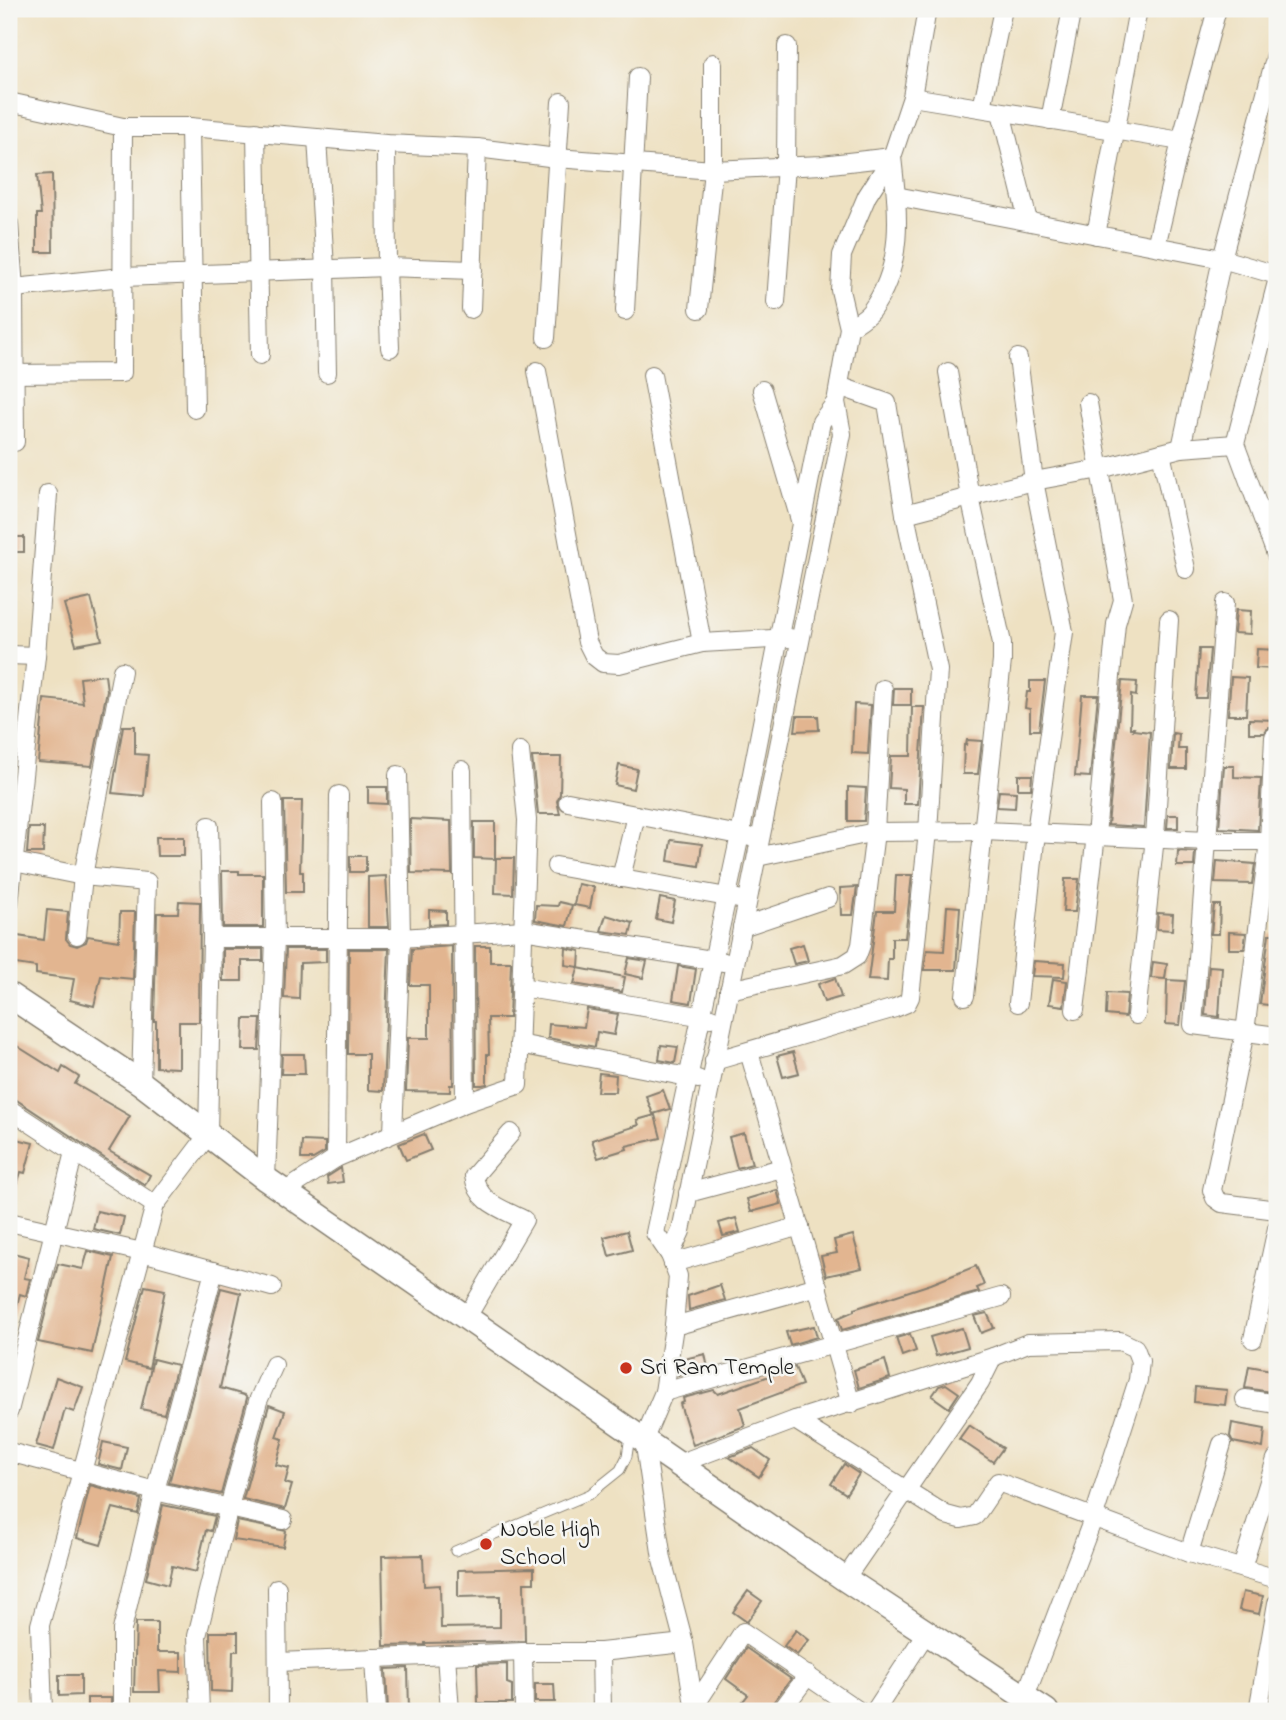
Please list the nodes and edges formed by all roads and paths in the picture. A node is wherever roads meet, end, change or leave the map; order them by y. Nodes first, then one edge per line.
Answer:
1 (927, 9) edge
2 (1003, 9) edge
3 (1072, 9) edge
4 (1138, 9) edge
5 (1217, 9) edge
6 (787, 46) dead end
7 (1277, 51) edge
8 (713, 63) dead end
9 (638, 77) dead end
10 (9, 87) edge
11 (912, 97) junction
12 (561, 102) dead end
13 (15, 103) edge
14 (982, 108) junction
15 (1001, 112) junction
16 (1050, 120) junction
17 (123, 127) junction
18 (190, 127) junction
19 (256, 132) junction
20 (1116, 132) junction
21 (317, 138) junction
22 (1181, 141) junction
23 (386, 144) junction
24 (477, 148) junction
25 (557, 158) junction
26 (892, 158) junction
27 (635, 164) junction
28 (786, 166) junction
29 (713, 170) junction
30 (896, 196) junction
31 (1028, 221) junction
32 (9, 224) edge
33 (1096, 235) junction
34 (1156, 247) junction
35 (1222, 259) junction
36 (387, 267) junction
37 (325, 268) junction
38 (473, 270) junction
39 (258, 271) junction
40 (193, 273) junction
41 (1277, 275) edge
42 (123, 277) junction
43 (1277, 282) edge
44 (14, 288) junction
45 (776, 302) dead end
46 (471, 309) dead end
47 (699, 309) dead end
48 (625, 311) dead end
49 (849, 328) junction
50 (546, 338) dead end
51 (390, 348) dead end
52 (260, 355) dead end
53 (1018, 358) dead end
54 (537, 371) dead end
55 (947, 372) dead end
56 (327, 373) dead end
57 (11, 374) edge
58 (652, 375) dead end
59 (762, 390) dead end
60 (837, 394) junction
61 (1088, 403) dead end
62 (195, 409) dead end
63 (15, 442) dead end
64 (1235, 444) junction
65 (1181, 448) junction
66 (1161, 453) junction
67 (1100, 469) junction
68 (1034, 481) junction
69 (48, 494) dead end
70 (970, 497) junction
71 (1277, 510) edge
72 (905, 514) junction
73 (801, 523) junction
74 (1269, 536) junction
75 (1277, 557) edge
76 (815, 563) junction
77 (1186, 569) dead end
78 (1225, 603) dead end
79 (1169, 620) dead end
80 (799, 638) junction
81 (779, 639) junction
82 (702, 643) junction
83 (9, 656) edge
84 (36, 656) junction
85 (122, 671) dead end
86 (883, 689) dead end
87 (1275, 737) dead end
88 (520, 751) dead end
89 (462, 770) dead end
90 (398, 775) dead end
91 (339, 795) dead end
92 (273, 802) dead end
93 (568, 802) dead end
94 (636, 815) junction
95 (209, 826) dead end
96 (984, 831) junction
97 (875, 832) junction
98 (928, 832) junction
99 (1036, 832) junction
100 (740, 835) junction
101 (1096, 835) junction
102 (1156, 837) junction
103 (1208, 841) junction
104 (1273, 841) edge
105 (758, 848) junction
106 (12, 861) edge
107 (556, 866) dead end
108 (83, 876) junction
109 (621, 878) junction
110 (727, 897) junction
111 (828, 898) dead end
112 (746, 901) junction
113 (9, 904) edge
114 (743, 927) junction
115 (523, 930) junction
116 (462, 934) junction
117 (76, 935) dead end
118 (212, 938) junction
119 (275, 938) junction
120 (338, 938) junction
121 (401, 938) junction
122 (713, 960) junction
123 (734, 964) junction
124 (521, 987) junction
125 (729, 990) junction
126 (9, 995) edge
127 (965, 996) dead end
128 (1018, 1003) dead end
129 (1075, 1010) dead end
130 (1136, 1015) dead end
131 (701, 1017) junction
132 (722, 1020) junction
133 (1245, 1032) junction
134 (1277, 1036) edge
135 (519, 1044) junction
136 (749, 1052) junction
137 (714, 1061) junction
138 (687, 1076) junction
139 (711, 1081) junction
140 (141, 1083) junction
141 (465, 1102) junction
142 (10, 1114) edge
143 (393, 1133) junction
144 (511, 1133) dead end
145 (208, 1135) junction
146 (74, 1152) junction
147 (336, 1158) junction
148 (782, 1168) junction
149 (275, 1185) junction
150 (688, 1192) junction
151 (155, 1205) junction
152 (1277, 1210) edge
153 (9, 1222) edge
154 (800, 1226) junction
155 (1277, 1228) edge
156 (54, 1231) junction
157 (142, 1252) junction
158 (672, 1259) junction
159 (214, 1272) junction
160 (818, 1286) junction
161 (272, 1287) dead end
162 (1001, 1297) dead end
163 (467, 1317) junction
164 (674, 1326) junction
165 (1253, 1339) dead end
166 (835, 1345) junction
167 (993, 1357) junction
168 (274, 1365) dead end
169 (664, 1392) junction
170 (1245, 1399) dead end
171 (851, 1404) junction
172 (1277, 1404) edge
173 (9, 1411) edge
174 (795, 1420) junction
175 (638, 1435) junction
176 (1222, 1444) dead end
177 (9, 1452) edge
178 (1276, 1459) edge
179 (678, 1464) junction
180 (82, 1472) junction
181 (155, 1490) junction
182 (908, 1490) junction
183 (229, 1507) junction
184 (1093, 1519) junction
185 (283, 1520) dead end
186 (454, 1551) dead end
187 (1189, 1553) junction
188 (1242, 1568) junction
189 (1277, 1576) edge
190 (845, 1579) junction
191 (277, 1588) dead end
192 (1277, 1603) edge
193 (926, 1633) junction
194 (684, 1643) junction
195 (523, 1652) junction
196 (601, 1652) junction
197 (446, 1655) junction
198 (374, 1658) junction
199 (278, 1662) junction
200 (808, 1675) junction
201 (1025, 1697) junction
202 (695, 1709) edge
203 (43, 1711) edge
204 (122, 1711) edge
205 (200, 1711) edge
206 (278, 1711) edge
207 (377, 1711) edge
208 (450, 1711) edge
209 (524, 1711) edge
210 (602, 1711) edge
211 (781, 1711) edge
212 (859, 1711) edge
213 (875, 1711) edge
214 (1046, 1711) edge
215 (1258, 1711) edge

1 - 11 street
2 - 14 street
3 - 16 street
4 - 20 street
5 - 22 street
6 - 28 street
7 - 35 street
8 - 29 street
9 - 27 street
10 - 13 street
11 - 14 street
11 - 26 street
12 - 25 street
13 - 17 street
14 - 15 street
15 - 16 street
15 - 31 street
16 - 20 street
17 - 18 street
17 - 42 street
18 - 19 street
18 - 40 street
19 - 21 street
19 - 39 street
20 - 22 street
20 - 33 street
21 - 23 street
21 - 37 street
22 - 34 street
23 - 24 street
23 - 36 street
24 - 25 street
24 - 38 street
25 - 27 street
25 - 50 street
26 - 28 street
26 - 30 street
26 - 49 street
27 - 29 street
27 - 48 street
28 - 29 street
28 - 45 street
29 - 47 street
30 - 31 street
30 - 49 street
31 - 33 street
32 - 44 street
33 - 34 street
34 - 35 street
35 - 41 street
35 - 65 street
36 - 37 street
36 - 38 street
36 - 51 street
37 - 39 street
37 - 56 street
38 - 46 street
39 - 40 street
39 - 52 street
40 - 42 street
40 - 62 street
42 - 44 street
42 - 57 street
43 - 64 street
44 - 57 street
49 - 60 street
53 - 68 street
54 - 82 street
55 - 70 street
57 - 63 street
58 - 82 street
59 - 73 street
60 - 72 street
60 - 73 street
60 - 76 street
61 - 67 street
64 - 65 street
64 - 74 street
65 - 66 street
66 - 67 street
66 - 77 street
67 - 68 street
67 - 101 street
68 - 70 street
68 - 99 street
69 - 84 street
70 - 72 street
70 - 96 street
71 - 74 street
72 - 98 street
73 - 76 street
73 - 81 street
74 - 75 street
76 - 80 street
78 - 103 street
79 - 102 street
80 - 81 street
80 - 105 street
81 - 82 street
81 - 100 street
83 - 84 street
84 - 106 street
85 - 108 street
86 - 97 street
87 - 104 street
88 - 115 street
89 - 116 street
90 - 121 street
91 - 120 street
92 - 119 street
93 - 94 street
94 - 100 street
94 - 109 street
95 - 118 street
96 - 98 street
96 - 99 street
96 - 127 street
97 - 98 street
97 - 105 street
97 - 125 street
98 - 136 street
99 - 101 street
99 - 128 street
100 - 105 street
100 - 110 street
101 - 102 street
101 - 129 street
102 - 103 street
102 - 130 street
103 - 104 street
103 - 133 street
104 - 133 street
105 - 112 street
106 - 108 street
106 - 113 street
107 - 109 street
108 - 117 street
108 - 140 street
109 - 110 street
110 - 112 street
110 - 122 street
111 - 114 street
112 - 114 street
114 - 123 street
115 - 116 street
115 - 122 street
115 - 124 street
116 - 121 street
116 - 141 street
118 - 119 street
118 - 145 street
119 - 120 street
119 - 149 street
120 - 121 street
120 - 147 street
121 - 143 street
122 - 123 street
122 - 131 street
123 - 125 street
124 - 131 street
124 - 135 street
125 - 132 street
126 - 140 street
131 - 132 street
131 - 138 street
132 - 137 street
133 - 134 street
133 - 152 street
135 - 138 street
135 - 141 street
136 - 137 street
136 - 148 street
137 - 139 street
138 - 139 street
138 - 158 street
139 - 150 street
140 - 145 street
141 - 143 street
142 - 146 street
143 - 147 street
144 - 163 street
145 - 149 street
145 - 151 street
146 - 151 street
146 - 156 street
147 - 149 street
148 - 150 street
148 - 154 street
149 - 163 street
150 - 158 street
151 - 157 street
153 - 156 street
154 - 158 street
154 - 160 street
155 - 165 street
156 - 157 street
156 - 173 street
157 - 159 street
157 - 180 street
158 - 164 street
159 - 161 street
159 - 181 street
160 - 164 street
160 - 166 street
162 - 166 street
163 - 175 street
164 - 169 street
166 - 169 street
166 - 171 street
167 - 171 street
167 - 182 street
167 - 184 street
168 - 183 street
169 - 175 street
170 - 172 street
171 - 174 street
174 - 179 street
174 - 182 street
175 - 179 street
175 - 186 lane
175 - 194 street
176 - 187 street
177 - 180 street
178 - 188 street
179 - 190 street
180 - 181 street
180 - 203 street
181 - 183 street
181 - 204 street
182 - 184 street
182 - 190 street
183 - 185 street
183 - 205 street
184 - 187 street
184 - 201 street
187 - 188 street
188 - 189 street
190 - 193 street
191 - 199 street
192 - 215 street
193 - 201 street
193 - 213 street
194 - 196 street
194 - 202 street
195 - 196 street
195 - 197 street
195 - 209 street
196 - 210 street
197 - 198 street
197 - 208 street
198 - 199 street
198 - 207 street
199 - 206 street
200 - 202 street
200 - 211 street
200 - 212 street
201 - 214 street

